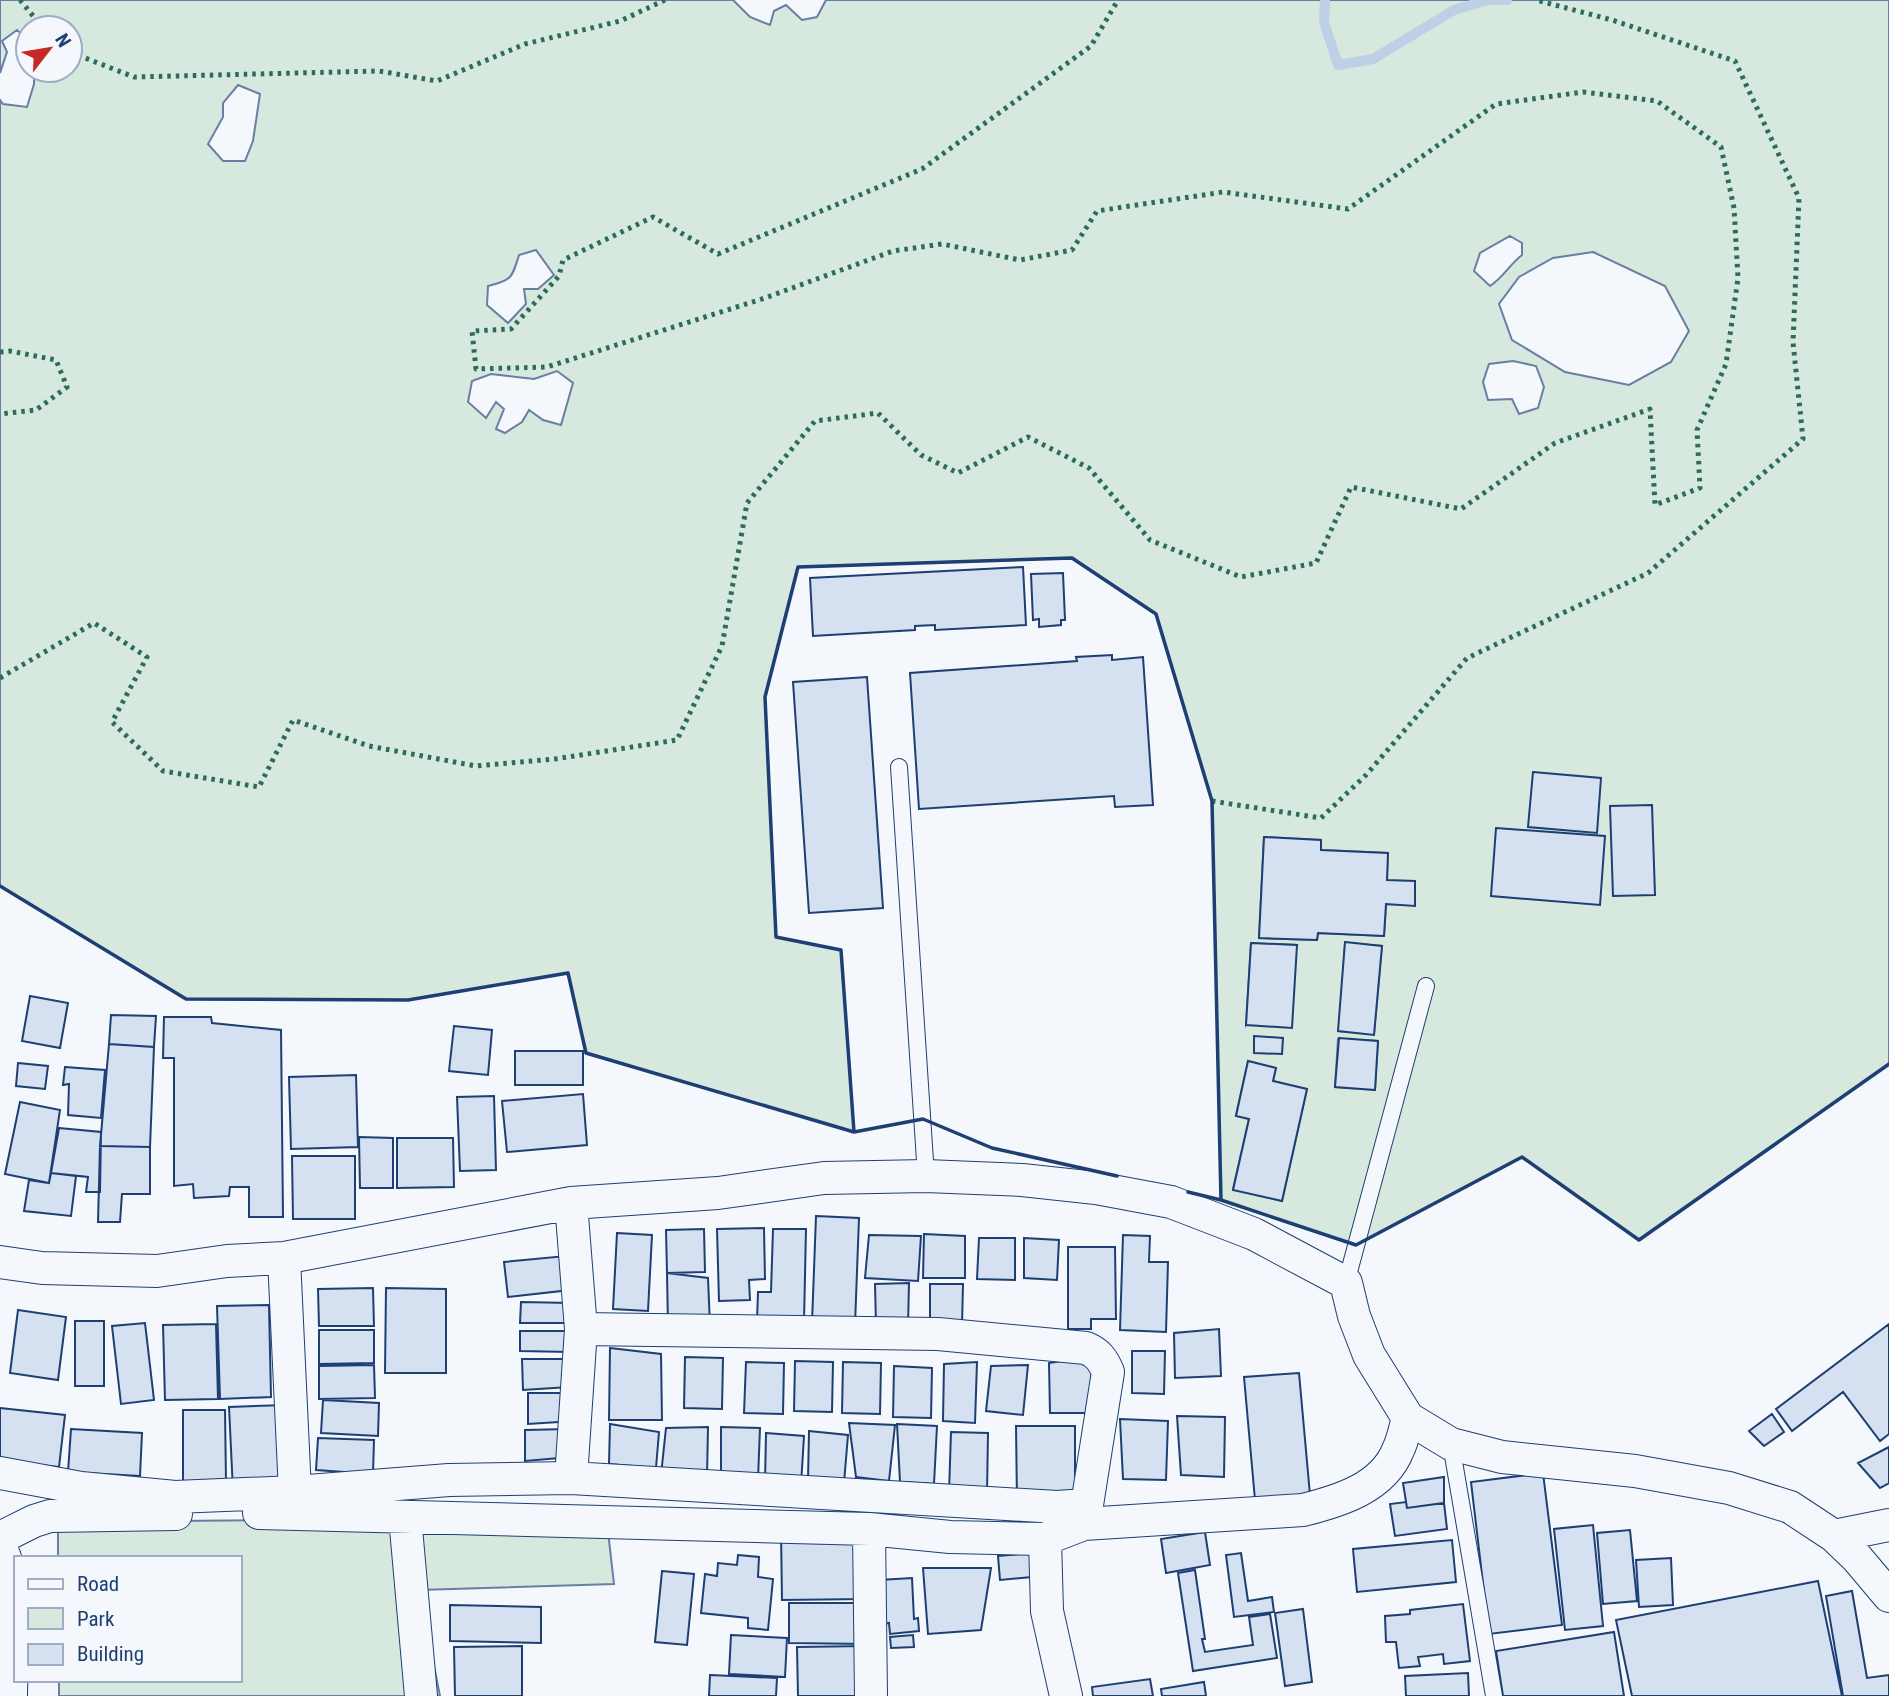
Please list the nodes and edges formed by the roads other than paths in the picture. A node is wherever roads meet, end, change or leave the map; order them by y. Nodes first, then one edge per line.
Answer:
1 (900, 767) dead end
2 (1426, 986) dead end
3 (926, 1176) junction
4 (571, 1203) junction
5 (284, 1258) junction
6 (0, 1262) edge
7 (1346, 1283) junction
8 (581, 1329) junction
9 (1408, 1418) junction
10 (1451, 1444) junction
11 (0, 1474) edge
12 (571, 1478) junction
13 (295, 1492) junction
14 (1085, 1514) junction
15 (405, 1517) junction
16 (1889, 1525) edge
17 (869, 1529) junction
18 (1834, 1536) junction
19 (0, 1538) edge
20 (1045, 1539) junction
21 (0, 1547) edge
22 (1889, 1596) edge
23 (11, 1696) edge
24 (421, 1696) edge
25 (872, 1696) edge
26 (1066, 1696) edge
27 (1494, 1696) edge

1 - 3 lane
2 - 7 lane
3 - 4 street
3 - 7 street
4 - 5 street
4 - 8 street
5 - 6 street
5 - 13 street
7 - 9 street
8 - 12 street
8 - 14 street
9 - 10 street
9 - 14 street
10 - 18 street
10 - 27 lane
11 - 13 street
12 - 13 street
12 - 14 street
14 - 20 street
15 - 17 street
15 - 19 street
15 - 24 street
16 - 18 street
17 - 20 street
17 - 25 street
18 - 22 street
20 - 26 street
21 - 23 street

